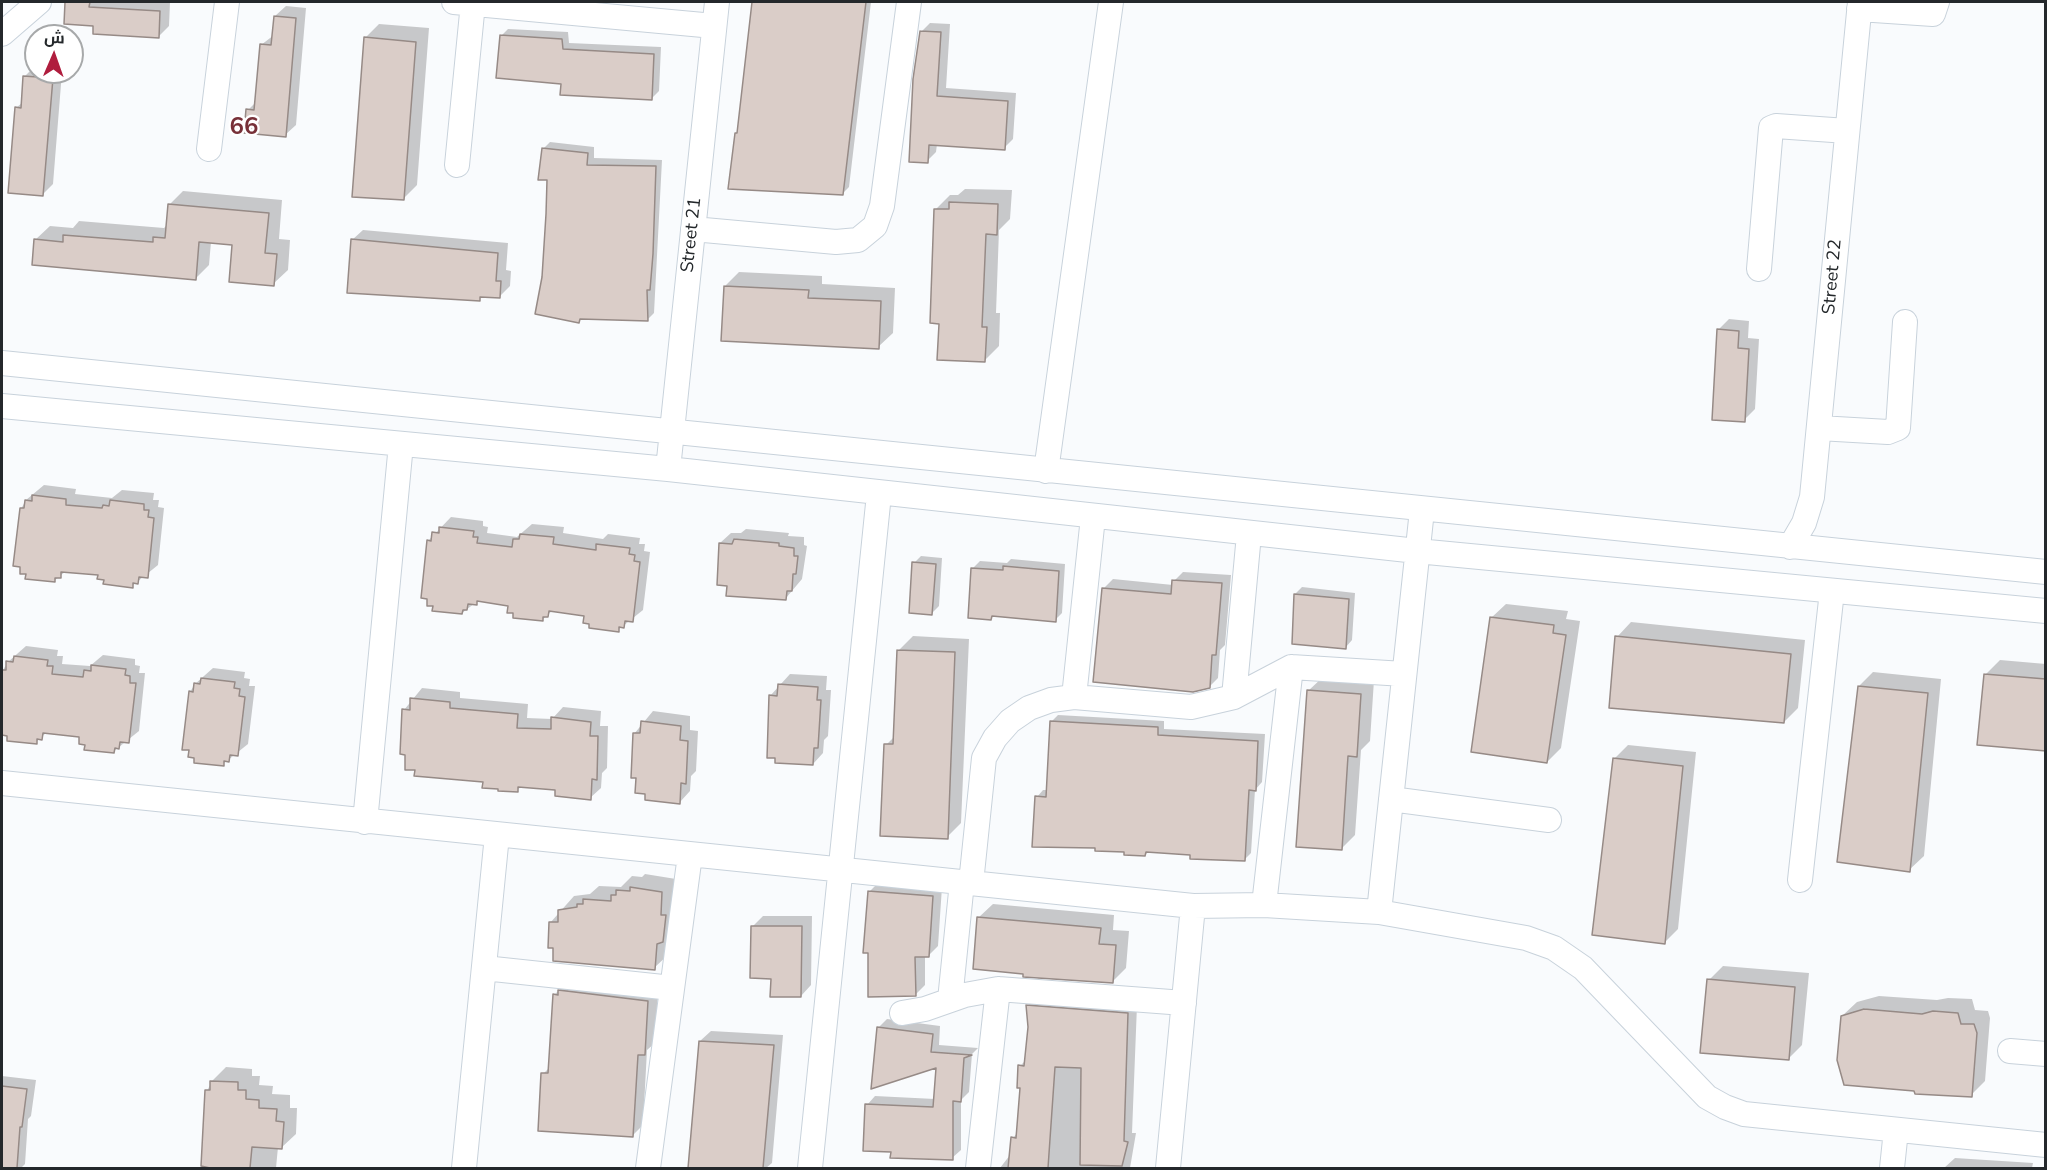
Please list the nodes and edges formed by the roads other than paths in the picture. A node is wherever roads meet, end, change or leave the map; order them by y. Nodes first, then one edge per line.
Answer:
1 (39, 2) edge
2 (227, 2) edge
3 (464, 2) edge
4 (717, 2) edge
5 (909, 2) edge
6 (1111, 2) edge
7 (1937, 2) edge
8 (1859, 5) edge
9 (714, 26) junction
10 (2, 34) edge
11 (1847, 131) junction
12 (209, 149) dead end
13 (457, 165) dead end
14 (693, 230) junction
15 (1759, 269) dead end
16 (1905, 322) dead end
17 (2, 363) edge
18 (2, 406) edge
19 (1818, 428) junction
20 (672, 433) junction
21 (400, 444) junction
22 (668, 470) junction
23 (1046, 471) junction
24 (879, 494) junction
25 (1422, 510) junction
26 (1093, 517) junction
27 (1249, 534) junction
28 (1790, 547) junction
29 (1417, 551) junction
30 (1964, 564) junction
31 (2046, 572) edge
32 (1832, 591) junction
33 (1960, 603) junction
34 (2046, 611) edge
35 (1291, 667) junction
36 (1404, 674) junction
37 (1074, 697) junction
38 (1234, 697) junction
39 (2, 783) edge
40 (1391, 799) junction
41 (1549, 820) dead end
42 (365, 822) junction
43 (497, 835) junction
44 (690, 855) junction
45 (840, 870) junction
46 (1800, 880) dead end
47 (966, 883) junction
48 (1264, 905) junction
49 (1193, 906) junction
50 (1379, 912) junction
51 (484, 968) junction
52 (672, 988) junction
53 (998, 989) junction
54 (950, 1000) junction
55 (1184, 1003) junction
56 (902, 1013) dead end
57 (2010, 1051) dead end
58 (2046, 1054) edge
59 (1896, 1130) junction
60 (2046, 1145) edge
61 (464, 1168) edge
62 (648, 1168) edge
63 (810, 1168) edge
64 (978, 1168) edge
65 (1168, 1168) edge
66 (1892, 1168) edge

1 - 10 street
2 - 12 street
3 - 9 street
3 - 13 street
4 - 9 street, Street 21
5 - 14 street
6 - 23 street
7 - 8 street
8 - 11 street, Street 22
9 - 14 street, Street 21
11 - 15 street
11 - 19 street, Street 22
14 - 20 street, Street 21
16 - 19 street
17 - 20 street
18 - 21 street
19 - 28 street, Street 22
20 - 22 street, Street 21
20 - 23 street
21 - 22 street
21 - 42 street
22 - 24 street
23 - 25 street
24 - 26 street
24 - 45 street
25 - 28 street
25 - 29 street
26 - 27 street
26 - 37 street
27 - 29 street
27 - 38 street
28 - 30 street
29 - 32 street
29 - 36 street
30 - 31 street
30 - 33 street
32 - 33 street
32 - 46 street
33 - 34 street
35 - 36 street
35 - 38 street
35 - 48 street
36 - 40 street
37 - 38 street
37 - 47 street
39 - 42 street
40 - 41 street
40 - 50 street
42 - 43 street
43 - 44 street
43 - 51 street
44 - 45 street
44 - 52 street
45 - 47 street
45 - 63 street
47 - 49 street
47 - 54 street
48 - 49 street
48 - 50 street
49 - 55 street
50 - 59 street
51 - 52 street
51 - 61 street
52 - 62 street
53 - 54 street
53 - 55 street
53 - 64 street
54 - 56 street
55 - 65 street
57 - 58 street
59 - 60 street
59 - 66 street

